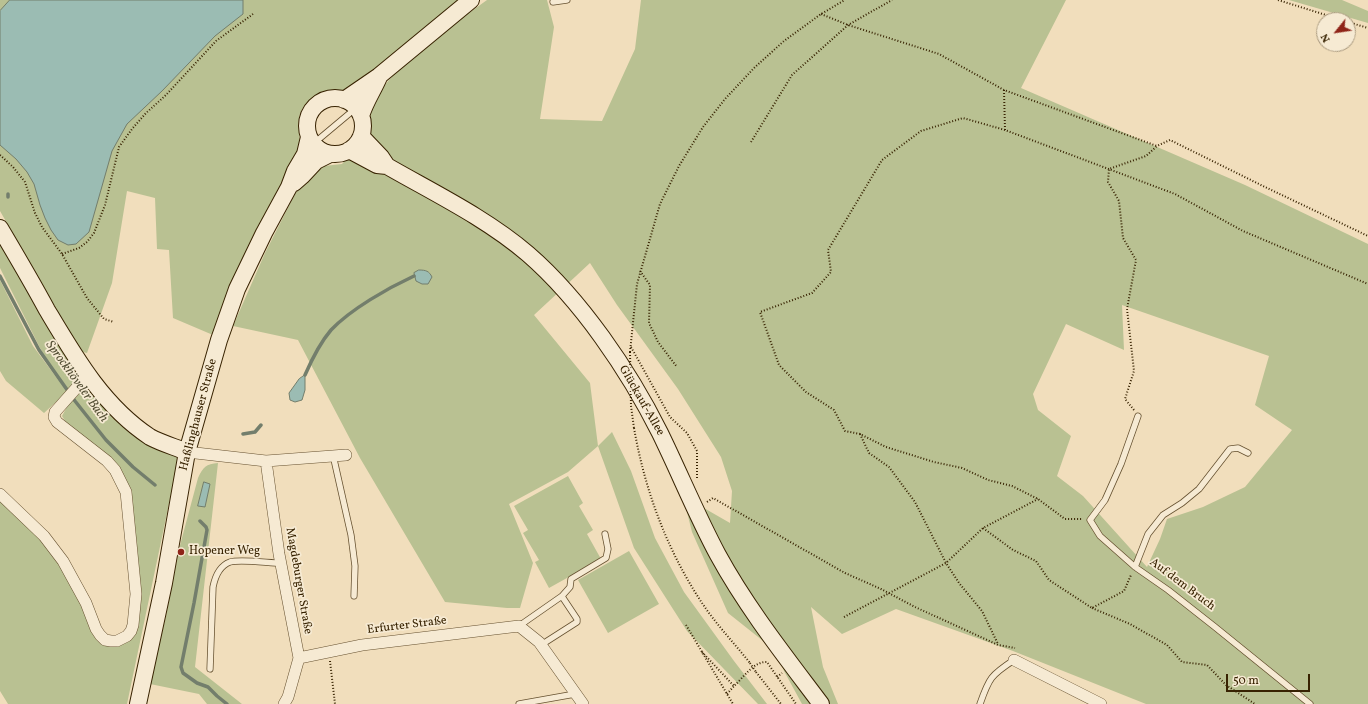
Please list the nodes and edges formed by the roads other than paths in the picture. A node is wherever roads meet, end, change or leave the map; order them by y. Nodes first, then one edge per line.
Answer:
1 (472, 0) edge
2 (567, 0) edge
3 (553, 2) dead end
4 (380, 76) junction
5 (354, 108) junction
6 (361, 136) junction
7 (311, 141) junction
8 (349, 150) junction
9 (330, 154) junction
10 (387, 166) junction
11 (290, 187) junction
12 (0, 228) edge
13 (87, 376) junction
14 (1138, 416) road end
15 (187, 452) junction
16 (1248, 453) dead end
17 (346, 455) dead end
18 (333, 456) junction
19 (266, 461) junction
20 (0, 494) edge
21 (605, 534) dead end
22 (281, 563) junction
23 (1135, 567) junction
24 (354, 596) dead end
25 (561, 597) junction
26 (519, 626) junction
27 (541, 645) junction
28 (299, 658) junction
29 (1014, 660) joint
30 (210, 669) dead end
31 (575, 694) junction
32 (138, 704) edge
33 (284, 704) edge
34 (519, 704) edge
35 (583, 704) edge
36 (821, 704) edge
37 (980, 704) edge
38 (1101, 704) edge
39 (1310, 704) edge

1 - 4 main road
2 - 3 lane
4 - 5 main road
4 - 5 main road
5 - 6 main road
5 - 7 lane
5 - 7 main road
6 - 8 main road
6 - 10 main road, Glückauf-Allee
7 - 9 main road
7 - 11 main road, Haßlinghauser Straße
8 - 9 main road, Haßlinghauser Straße
8 - 10 main road, Glückauf-Allee
9 - 11 main road, Haßlinghauser Straße
10 - 36 main road, Glückauf-Allee
11 - 15 main road, Haßlinghauser Straße
12 - 13 main road
13 - 15 main road
13 - 20 street
14 - 23 lane
15 - 19 street
15 - 32 main road, Haßlinghauser Straße
16 - 23 lane, Auf dem Bruch
17 - 18 street
18 - 19 street
18 - 24 lane
19 - 22 street, Magdeburger Straße
21 - 25 lane
22 - 28 street, Magdeburger Straße
22 - 30 lane
23 - 39 lane, Auf dem Bruch
25 - 26 lane
25 - 27 lane
26 - 27 street
26 - 28 street, Erfurter Straße
27 - 31 street
28 - 33 street, Magdeburger Straße
29 - 37 lane
29 - 38 street
31 - 34 lane
31 - 35 street

